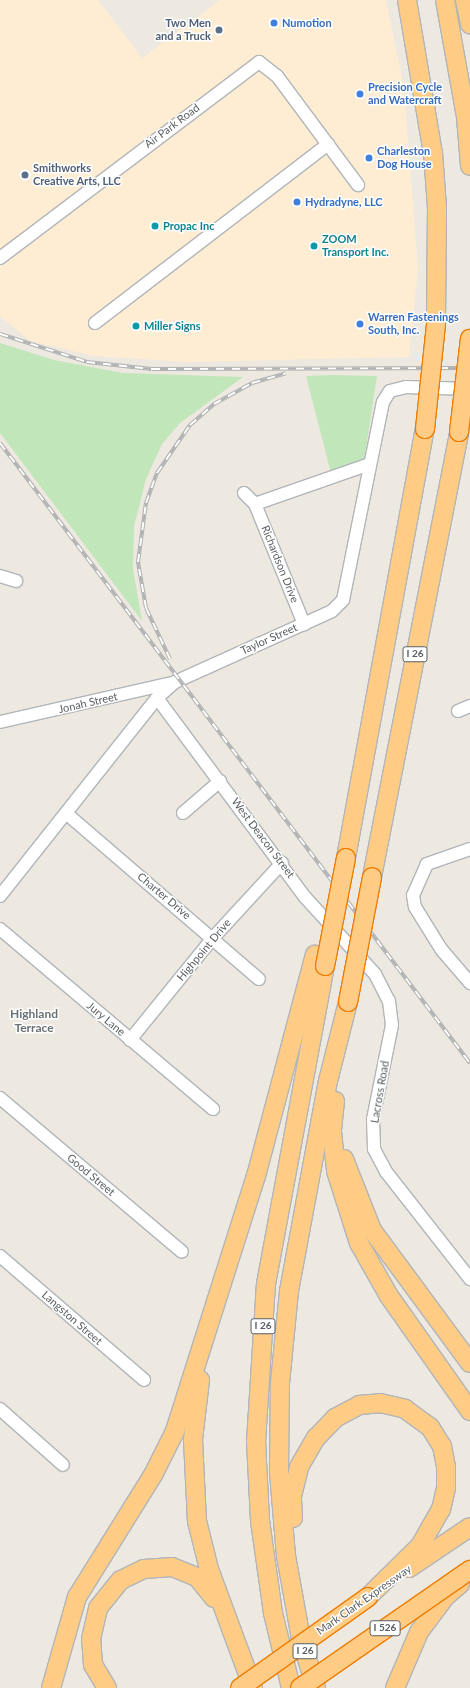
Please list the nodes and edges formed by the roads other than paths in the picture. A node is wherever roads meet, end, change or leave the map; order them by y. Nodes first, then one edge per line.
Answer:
1 (399, 0) edge
2 (407, 0) edge
3 (445, 0) edge
4 (465, 0) edge
5 (470, 24) edge
6 (328, 144) junction
7 (433, 153) junction
8 (470, 166) edge
9 (358, 185) dead end
10 (0, 258) edge
11 (95, 323) dead end
12 (470, 338) edge
13 (470, 388) edge
14 (370, 464) junction
15 (244, 493) dead end
16 (255, 504) junction
17 (0, 576) edge
18 (16, 581) dead end
19 (304, 624) junction
20 (175, 682) junction
21 (157, 698) junction
22 (470, 706) edge
23 (458, 711) dead end
24 (0, 722) edge
25 (220, 781) junction
26 (182, 813) dead end
27 (67, 814) junction
28 (470, 849) edge
29 (282, 863) junction
30 (0, 896) edge
31 (0, 929) edge
32 (213, 938) junction
33 (320, 961) junction
34 (375, 974) joint
35 (259, 979) dead end
36 (470, 983) edge
37 (341, 1038) junction
38 (130, 1040) junction
39 (340, 1075) junction
40 (0, 1098) edge
41 (213, 1109) dead end
42 (182, 1252) dead end
43 (0, 1256) edge
44 (470, 1278) edge
45 (219, 1288) junction
46 (469, 1362) edge
47 (144, 1380) dead end
48 (0, 1410) edge
49 (470, 1411) edge
50 (63, 1465) dead end
51 (470, 1527) edge
52 (470, 1570) edge
53 (470, 1575) edge
54 (368, 1597) junction
55 (296, 1613) junction
56 (229, 1625) junction
57 (51, 1688) edge
58 (107, 1688) edge
59 (240, 1688) edge
60 (253, 1688) edge
61 (291, 1688) edge
62 (300, 1688) edge
63 (316, 1688) edge
64 (394, 1688) edge

1 - 7 highway
2 - 7 highway
3 - 8 highway
4 - 5 highway
6 - 9 street, Air Park Road
6 - 10 street, Air Park Road
6 - 11 street
7 - 33 highway, bridge
12 - 37 highway, I 26, bridge
13 - 14 street, Taylor Street
14 - 16 street
14 - 19 street, Taylor Street
15 - 16 street, Richardson Drive
16 - 19 street, Richardson Drive
17 - 18 street
19 - 20 street, Taylor Street
20 - 21 street, Taylor Street
20 - 24 street, Jonah Street
21 - 25 street, West Deacon Street
21 - 27 street, Taylor Street
22 - 23 street
25 - 26 street
25 - 29 street, West Deacon Street
27 - 30 street, Taylor Street
27 - 32 street, Charter Drive
28 - 36 street
29 - 32 street, Highpoint Drive
29 - 34 street, West Deacon Street
31 - 38 street, Jury Lane
32 - 35 street, Charter Drive
32 - 38 street, Highpoint Drive
33 - 45 highway
33 - 61 highway, I 26
34 - 44 street, Lacross Road
37 - 39 highway
37 - 55 highway, I 26
38 - 41 street, Jury Lane
39 - 46 highway
39 - 49 highway
40 - 42 street, Good Street
43 - 47 street, Langston Street
45 - 56 highway
45 - 57 highway
48 - 50 street
51 - 54 highway, Mark Clark Expressway
52 - 62 highway, I 526, bridge
53 - 64 highway
54 - 55 highway
54 - 59 highway, Mark Clark Expressway, bridge
55 - 63 highway, I 26
56 - 58 highway
56 - 60 highway

